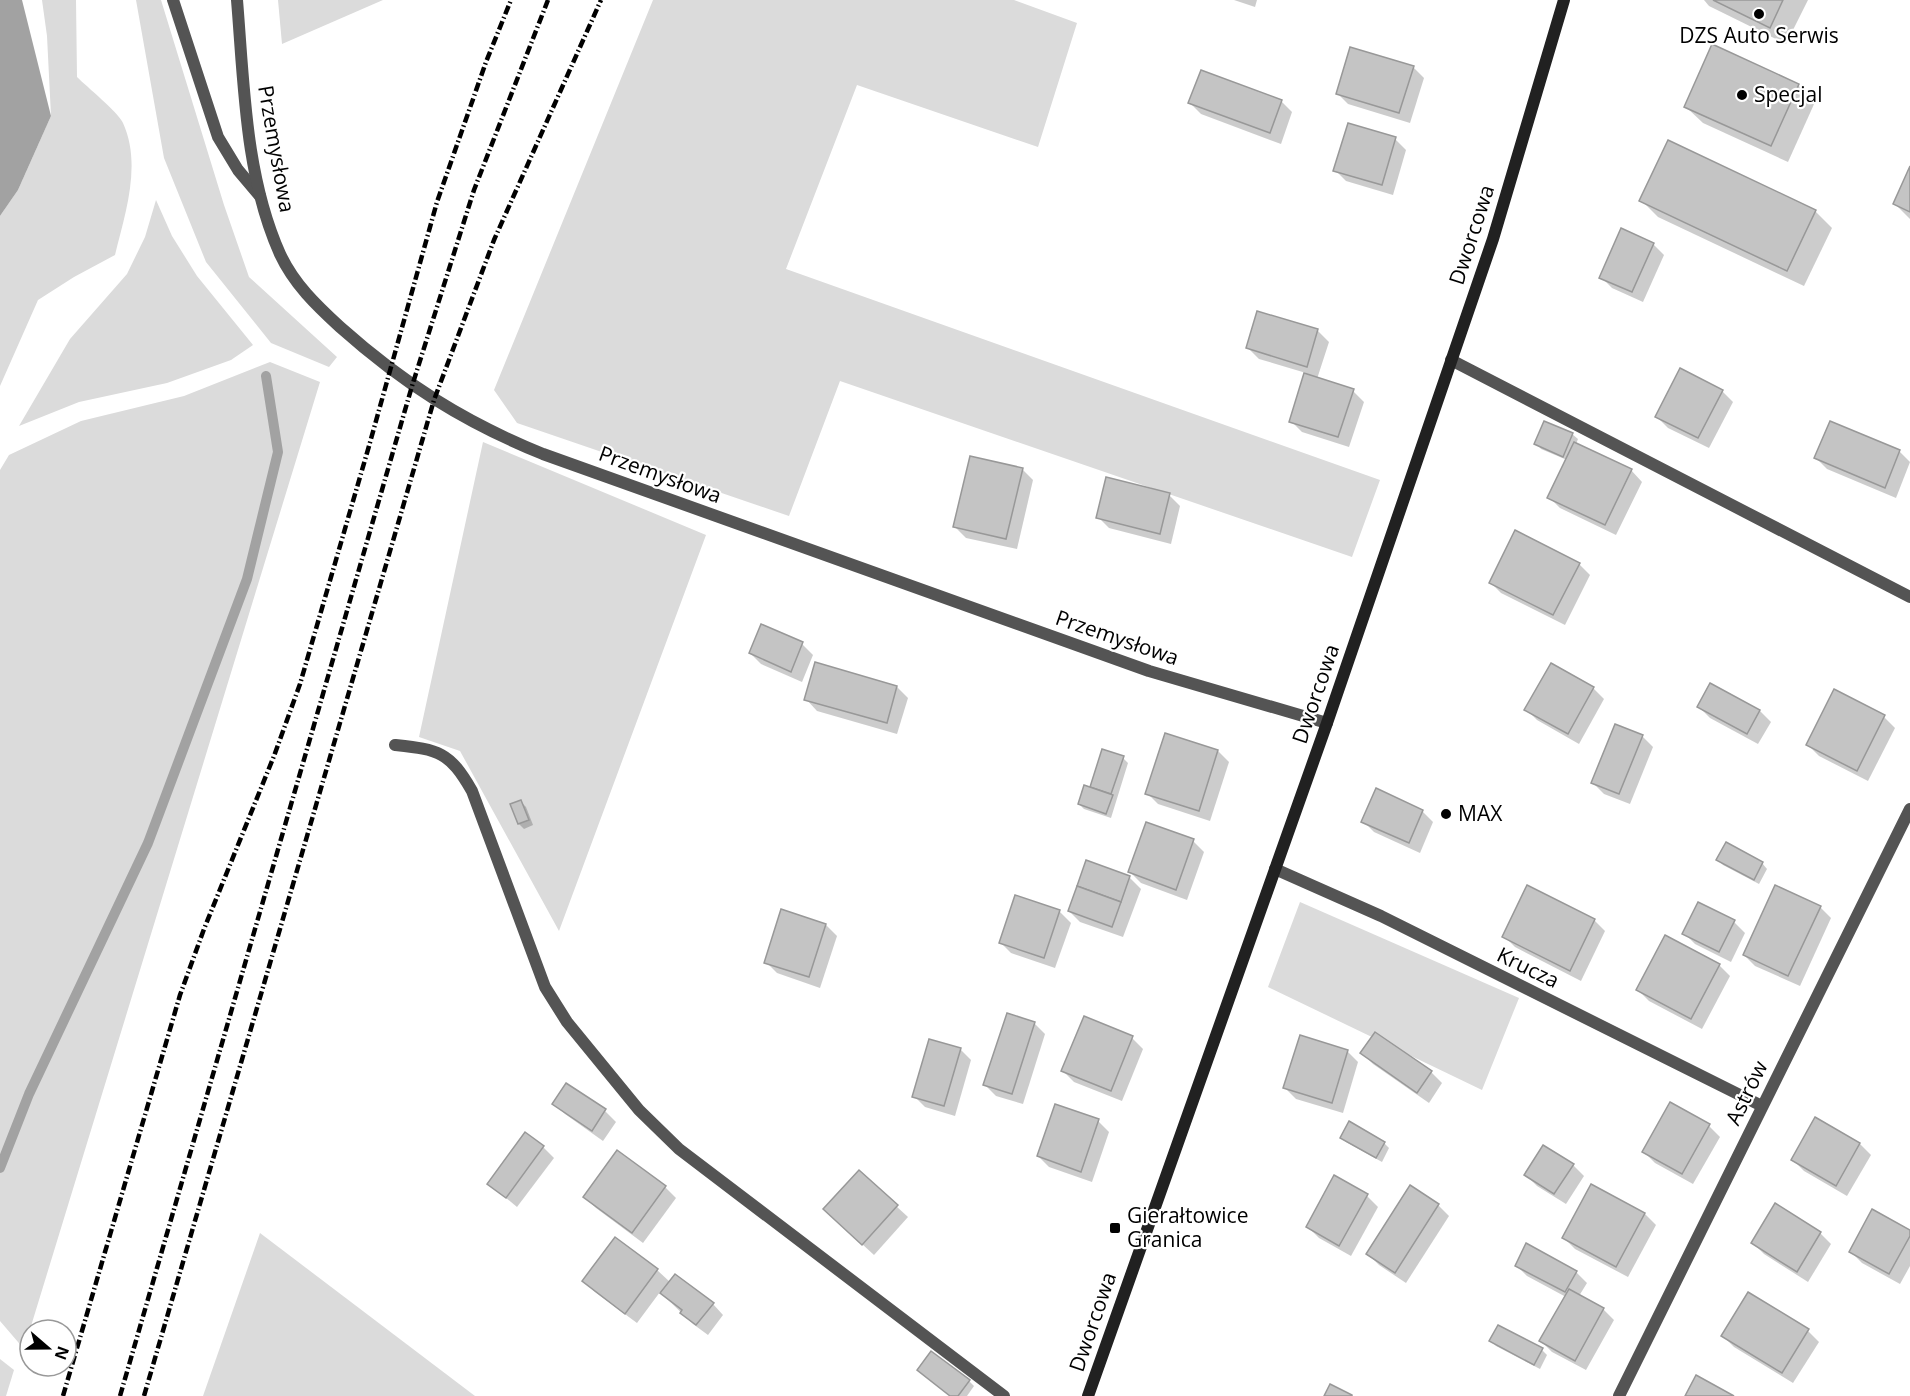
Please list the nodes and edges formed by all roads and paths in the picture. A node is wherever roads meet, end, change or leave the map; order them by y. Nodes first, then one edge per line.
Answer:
1 (173, 0) edge
2 (237, 0) edge
3 (1564, 0) edge
4 (260, 196) junction
5 (1451, 360) junction
6 (1910, 597) edge
7 (1327, 723) junction
8 (395, 745) dead end
9 (1910, 809) edge
10 (1275, 869) junction
11 (1762, 1106) junction
12 (1004, 1396) edge
13 (1088, 1396) edge
14 (1619, 1396) edge

1 - 4 street
2 - 4 street, Przemysłowa
3 - 5 main road, Dworcowa
4 - 7 street, Przemysłowa
5 - 6 street
5 - 7 main road, Dworcowa
7 - 10 main road, Dworcowa
8 - 12 street
9 - 11 street, Astrów
10 - 11 street, Krucza
10 - 13 main road, Dworcowa
11 - 14 street, Astrów

